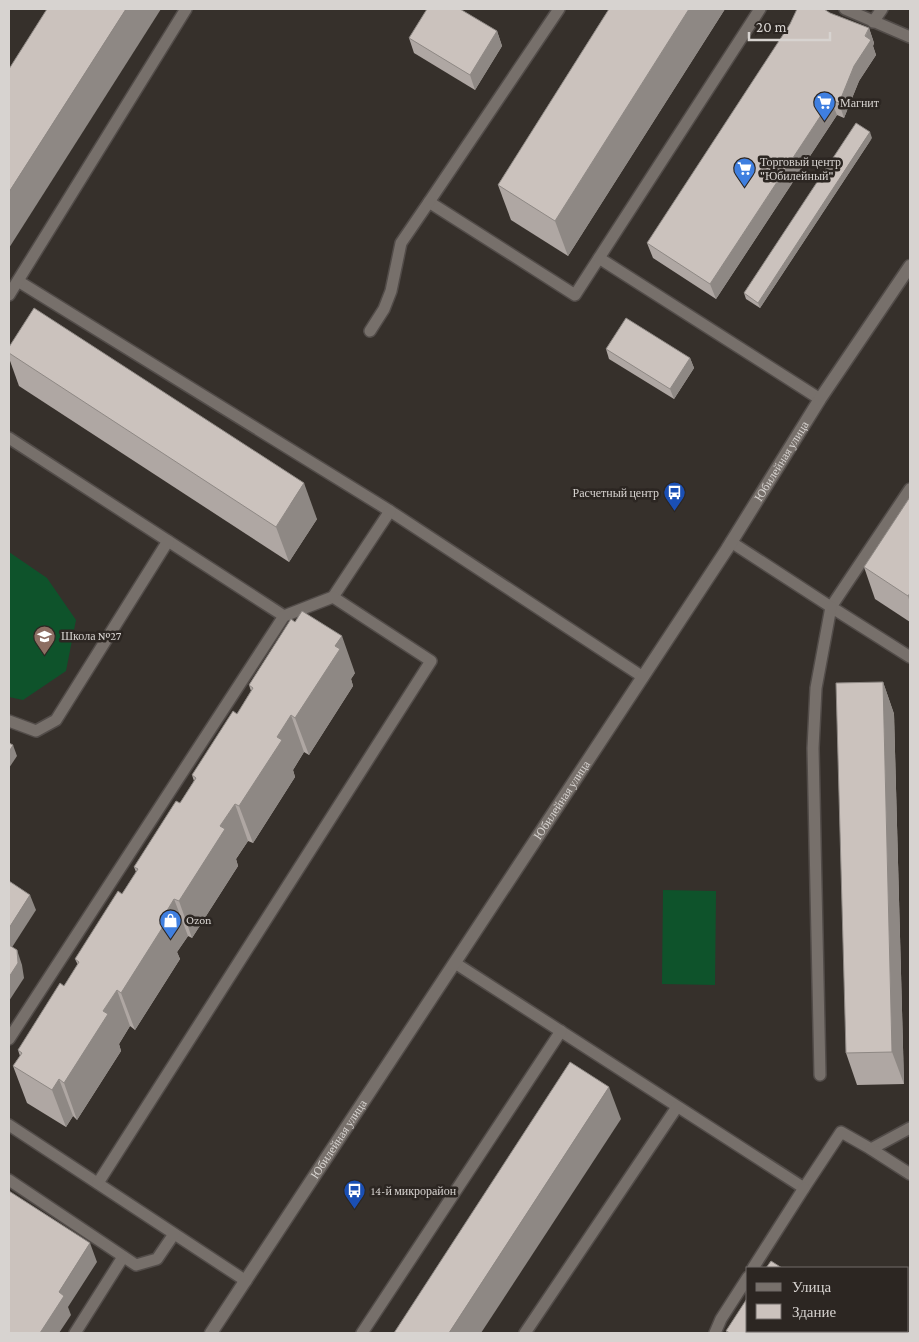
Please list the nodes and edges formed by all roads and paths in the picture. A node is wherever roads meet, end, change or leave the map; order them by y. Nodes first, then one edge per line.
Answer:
1 (186, 9) edge
2 (558, 9) edge
3 (760, 9) edge
4 (845, 9) edge
5 (882, 9) edge
6 (873, 22) junction
7 (910, 38) edge
8 (430, 202) junction
9 (599, 258) junction
10 (910, 266) edge
11 (18, 282) junction
12 (9, 295) edge
13 (370, 331) dead end
14 (820, 400) junction
15 (9, 438) edge
16 (910, 488) edge
17 (390, 511) junction
18 (168, 541) junction
19 (731, 542) junction
20 (333, 598) junction
21 (832, 607) junction
22 (284, 616) junction
23 (910, 657) edge
24 (643, 677) junction
25 (9, 721) edge
26 (455, 963) junction
27 (561, 1032) junction
28 (9, 1039) edge
29 (820, 1075) dead end
30 (677, 1106) junction
31 (9, 1125) edge
32 (910, 1128) edge
33 (871, 1149) junction
34 (910, 1174) edge
35 (9, 1180) edge
36 (98, 1183) junction
37 (804, 1188) junction
38 (174, 1234) junction
39 (123, 1257) junction
40 (754, 1267) edge
41 (746, 1280) edge
42 (246, 1281) junction
43 (75, 1333) edge
44 (213, 1333) edge
45 (362, 1333) edge
46 (526, 1333) edge
47 (715, 1333) edge

1 - 11 lane
2 - 8 lane
3 - 9 lane
4 - 6 lane
5 - 6 lane
6 - 7 lane
8 - 9 lane
8 - 13 lane
9 - 14 lane
10 - 14 street, Юбилейная улица
11 - 12 lane
11 - 17 lane
14 - 19 street, Юбилейная улица
15 - 18 lane
16 - 21 lane
17 - 20 lane
17 - 24 lane
18 - 22 lane
18 - 25 lane
19 - 21 lane
19 - 24 street, Юбилейная улица
20 - 22 lane
20 - 36 lane
21 - 23 lane
21 - 29 lane
22 - 28 lane
24 - 26 street, Юбилейная улица
26 - 27 lane
26 - 42 street, Юбилейная улица
27 - 30 lane
27 - 45 lane
30 - 37 lane
30 - 46 lane
31 - 36 lane
32 - 33 lane
33 - 34 lane
33 - 37 lane
35 - 39 lane
36 - 38 lane
37 - 40 lane
38 - 39 lane
38 - 42 lane
39 - 43 lane
41 - 47 lane
42 - 44 street, Юбилейная улица

